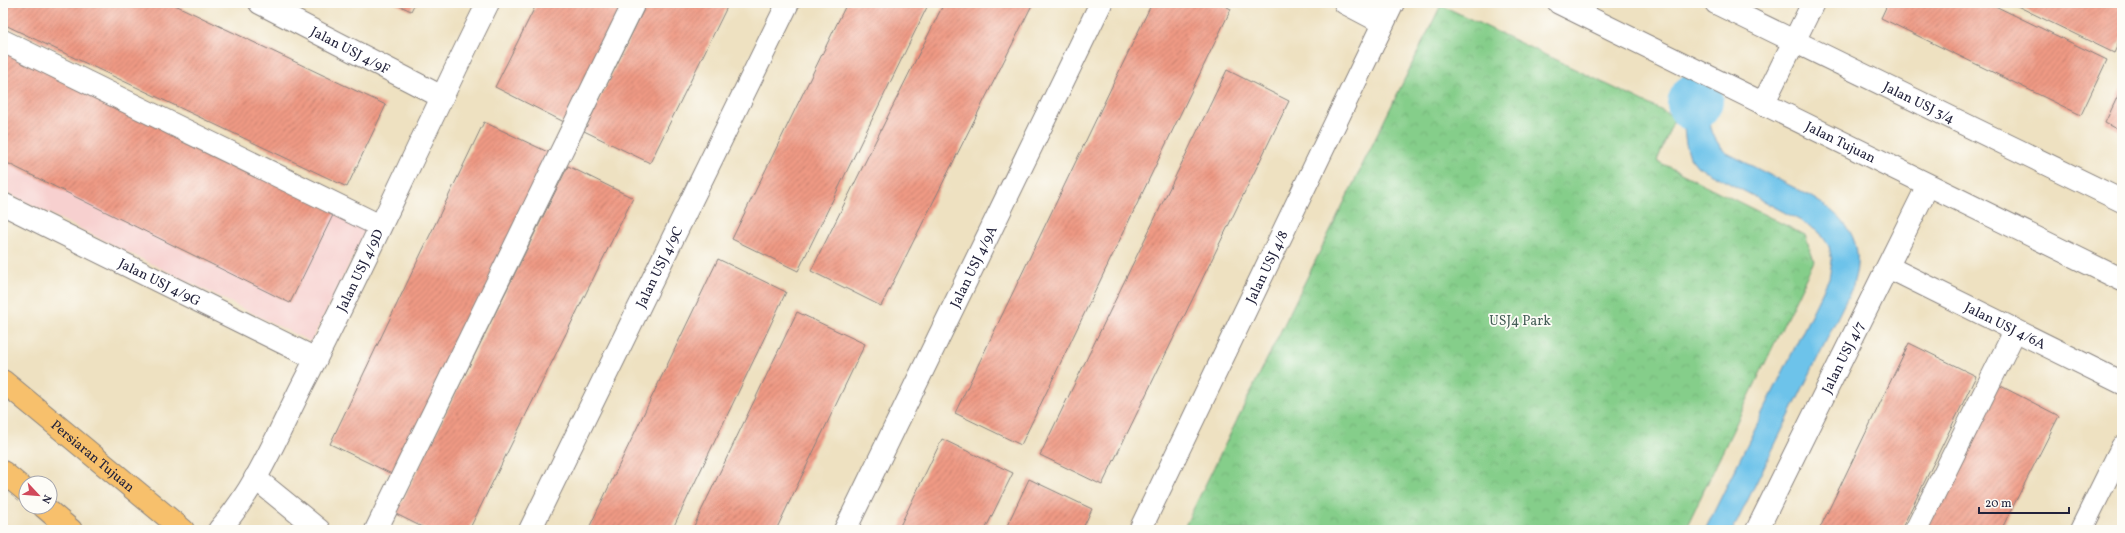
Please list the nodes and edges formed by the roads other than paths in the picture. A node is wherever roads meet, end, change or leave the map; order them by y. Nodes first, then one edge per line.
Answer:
1 (260, 3) edge
2 (488, 3) edge
3 (634, 3) edge
4 (788, 3) edge
5 (1101, 3) edge
6 (1345, 3) edge
7 (1393, 3) edge
8 (1559, 3) edge
9 (1716, 3) edge
10 (1812, 3) edge
11 (1383, 23) junction
12 (3, 41) edge
13 (1794, 41) junction
14 (442, 97) junction
15 (1763, 104) junction
16 (1928, 185) junction
17 (2122, 201) edge
18 (3, 204) edge
19 (380, 226) junction
20 (1888, 267) junction
21 (2122, 280) edge
22 (2015, 330) junction
23 (316, 359) junction
24 (3, 381) edge
25 (2122, 383) edge
26 (2122, 447) edge
27 (3, 472) edge
28 (255, 478) junction
29 (18, 485) edge
30 (53, 515) edge
31 (71, 530) edge
32 (182, 530) edge
33 (219, 530) edge
34 (319, 530) edge
35 (376, 530) edge
36 (530, 530) edge
37 (845, 530) edge
38 (1140, 530) edge
39 (1757, 530) edge
40 (1916, 530) edge
41 (2081, 530) edge

1 - 14 street, Jalan USJ 4/9F
2 - 14 street, Jalan USJ 4/9D
3 - 35 street
4 - 36 street, Jalan USJ 4/9C
5 - 37 street, Jalan USJ 4/9A
6 - 11 street
7 - 11 street, Jalan USJ 4/8
8 - 15 street, Jalan Tujuan
9 - 13 street, Jalan USJ 3/4
10 - 13 street
11 - 38 street, Jalan USJ 4/8
12 - 19 street
13 - 15 street
13 - 17 street, Jalan USJ 3/4
14 - 19 street, Jalan USJ 4/9D
15 - 16 street, Jalan Tujuan
16 - 20 street, Jalan USJ 4/7
16 - 21 street, Jalan Tujuan
18 - 23 street, Jalan USJ 4/9G
19 - 23 street, Jalan USJ 4/9D
20 - 22 street, Jalan USJ 4/6A
20 - 39 street, Jalan USJ 4/7
22 - 25 street, Jalan USJ 4/6A
22 - 40 street
23 - 28 street, Jalan USJ 4/9D
24 - 32 main road, Persiaran Tujuan
26 - 41 street
27 - 29 main road
28 - 33 street, Jalan USJ 4/9D
28 - 34 street
30 - 31 main road

